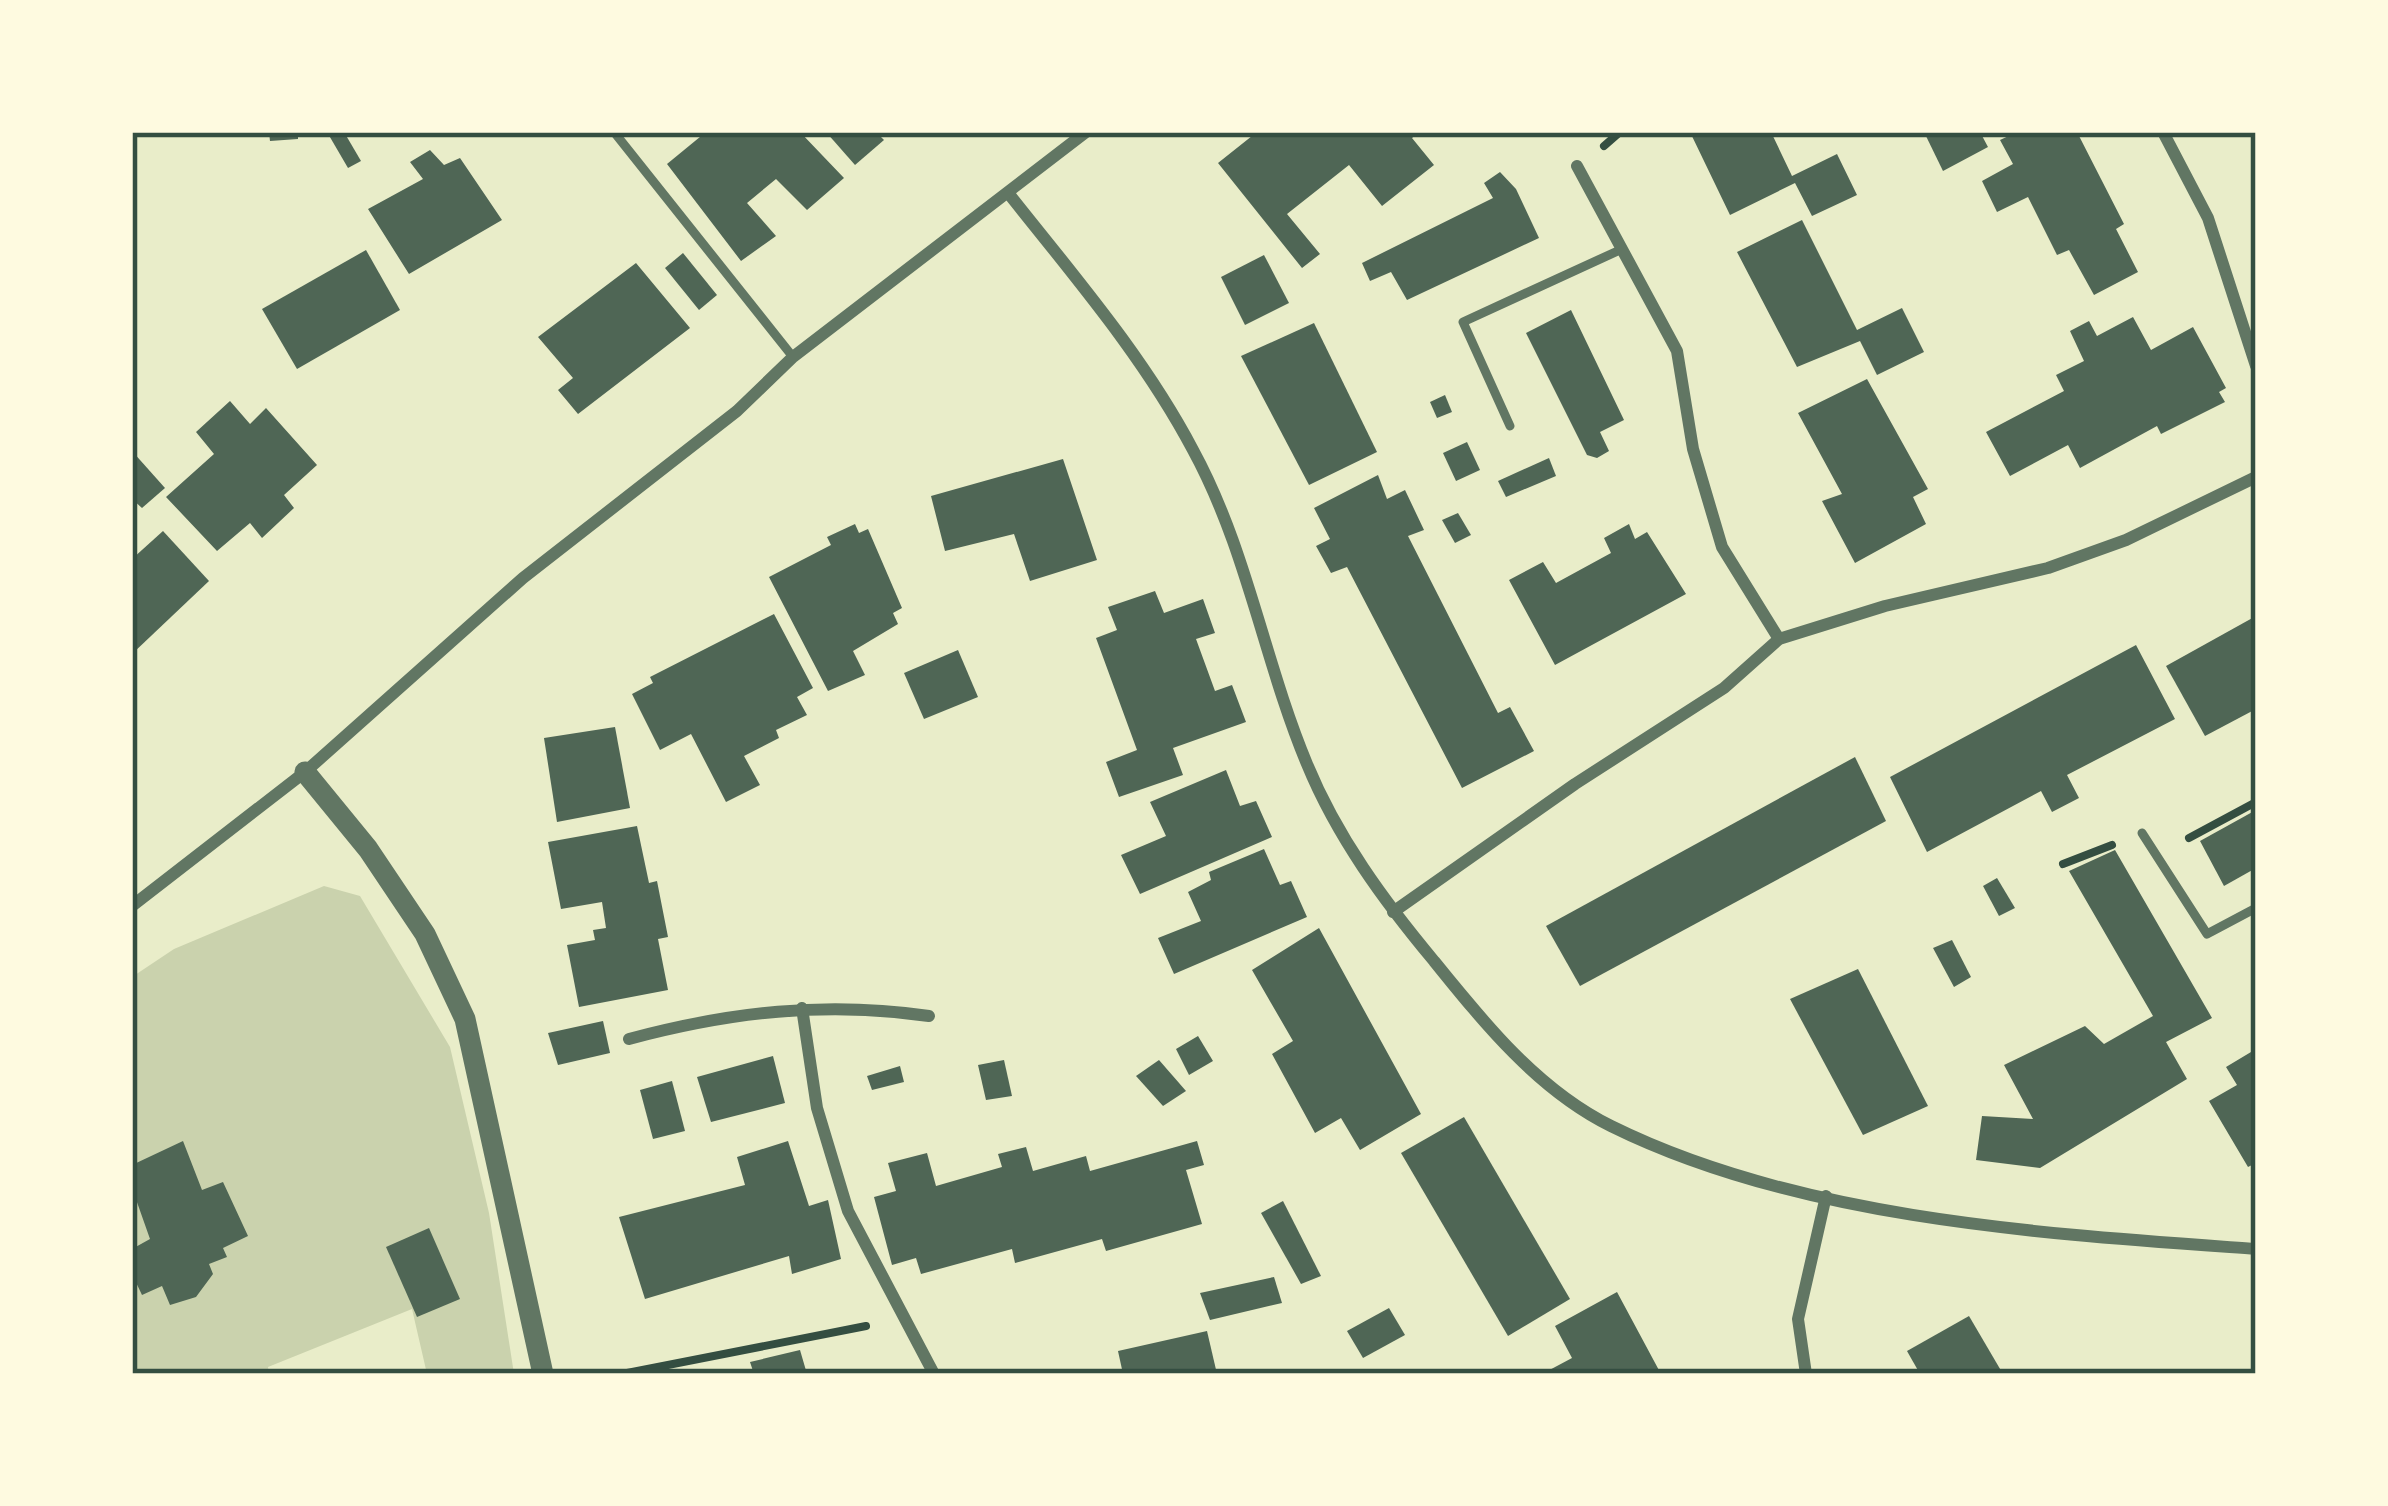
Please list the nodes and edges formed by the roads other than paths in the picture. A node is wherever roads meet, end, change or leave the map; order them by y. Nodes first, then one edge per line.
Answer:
1 (614, 132) edge
2 (1086, 132) edge
3 (2163, 132) edge
4 (1577, 166) dead end
5 (1009, 194) junction
6 (1622, 249) junction
7 (793, 357) junction
8 (2256, 366) edge
9 (1510, 426) dead end
10 (2256, 477) edge
11 (1779, 639) junction
12 (304, 772) junction
13 (2142, 833) dead end
14 (132, 907) edge
15 (2256, 908) edge
16 (1393, 912) junction
17 (802, 1007) junction
18 (929, 1016) dead end
19 (629, 1039) dead end
20 (1826, 1196) junction
21 (2256, 1249) edge
22 (543, 1374) edge
23 (934, 1374) edge
24 (1806, 1374) edge

1 - 7 lane
2 - 5 street
3 - 8 street
4 - 6 street
5 - 7 street
5 - 16 street
6 - 9 lane
6 - 11 street
7 - 12 street
10 - 11 street
11 - 16 street
12 - 14 street
12 - 22 street
13 - 15 lane
16 - 20 street
17 - 18 street
17 - 19 street
17 - 23 street
20 - 21 street
20 - 24 street

